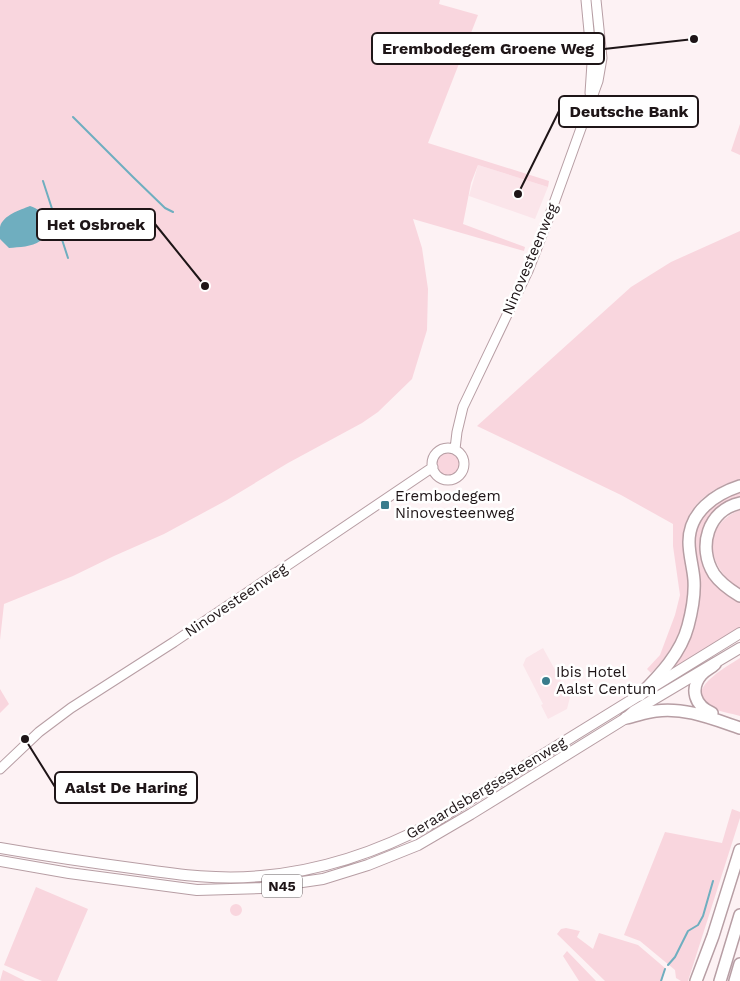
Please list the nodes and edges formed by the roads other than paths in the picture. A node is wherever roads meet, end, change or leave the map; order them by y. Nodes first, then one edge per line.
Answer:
1 (586, 0) edge
2 (596, 0) edge
3 (588, 108) junction
4 (451, 448) junction
5 (435, 471) junction
6 (740, 486) edge
7 (740, 503) edge
8 (740, 596) edge
9 (740, 633) edge
10 (740, 648) edge
11 (715, 664) junction
12 (640, 695) junction
13 (626, 718) junction
14 (740, 722) edge
15 (740, 728) edge
16 (0, 769) edge
17 (0, 848) edge
18 (740, 850) edge
19 (0, 861) edge
20 (740, 915) edge
21 (740, 964) edge
22 (696, 981) edge
23 (720, 981) edge
24 (735, 981) edge

1 - 3 main road, Ninovesteenweg
2 - 3 main road, Ninovesteenweg
3 - 4 main road, Ninovesteenweg
4 - 5 main road
4 - 5 main road
5 - 16 main road, Ninovesteenweg
6 - 12 highway
7 - 8 highway
9 - 12 highway, Geraardsbergsesteenweg / N45
10 - 11 highway, Geraardsbergsesteenweg / N45
11 - 13 highway, Geraardsbergsesteenweg / N45
11 - 14 highway
12 - 17 highway, Geraardsbergsesteenweg / N45
13 - 15 highway
13 - 19 highway, Geraardsbergsesteenweg / N45
18 - 22 highway
20 - 23 highway
21 - 24 highway

